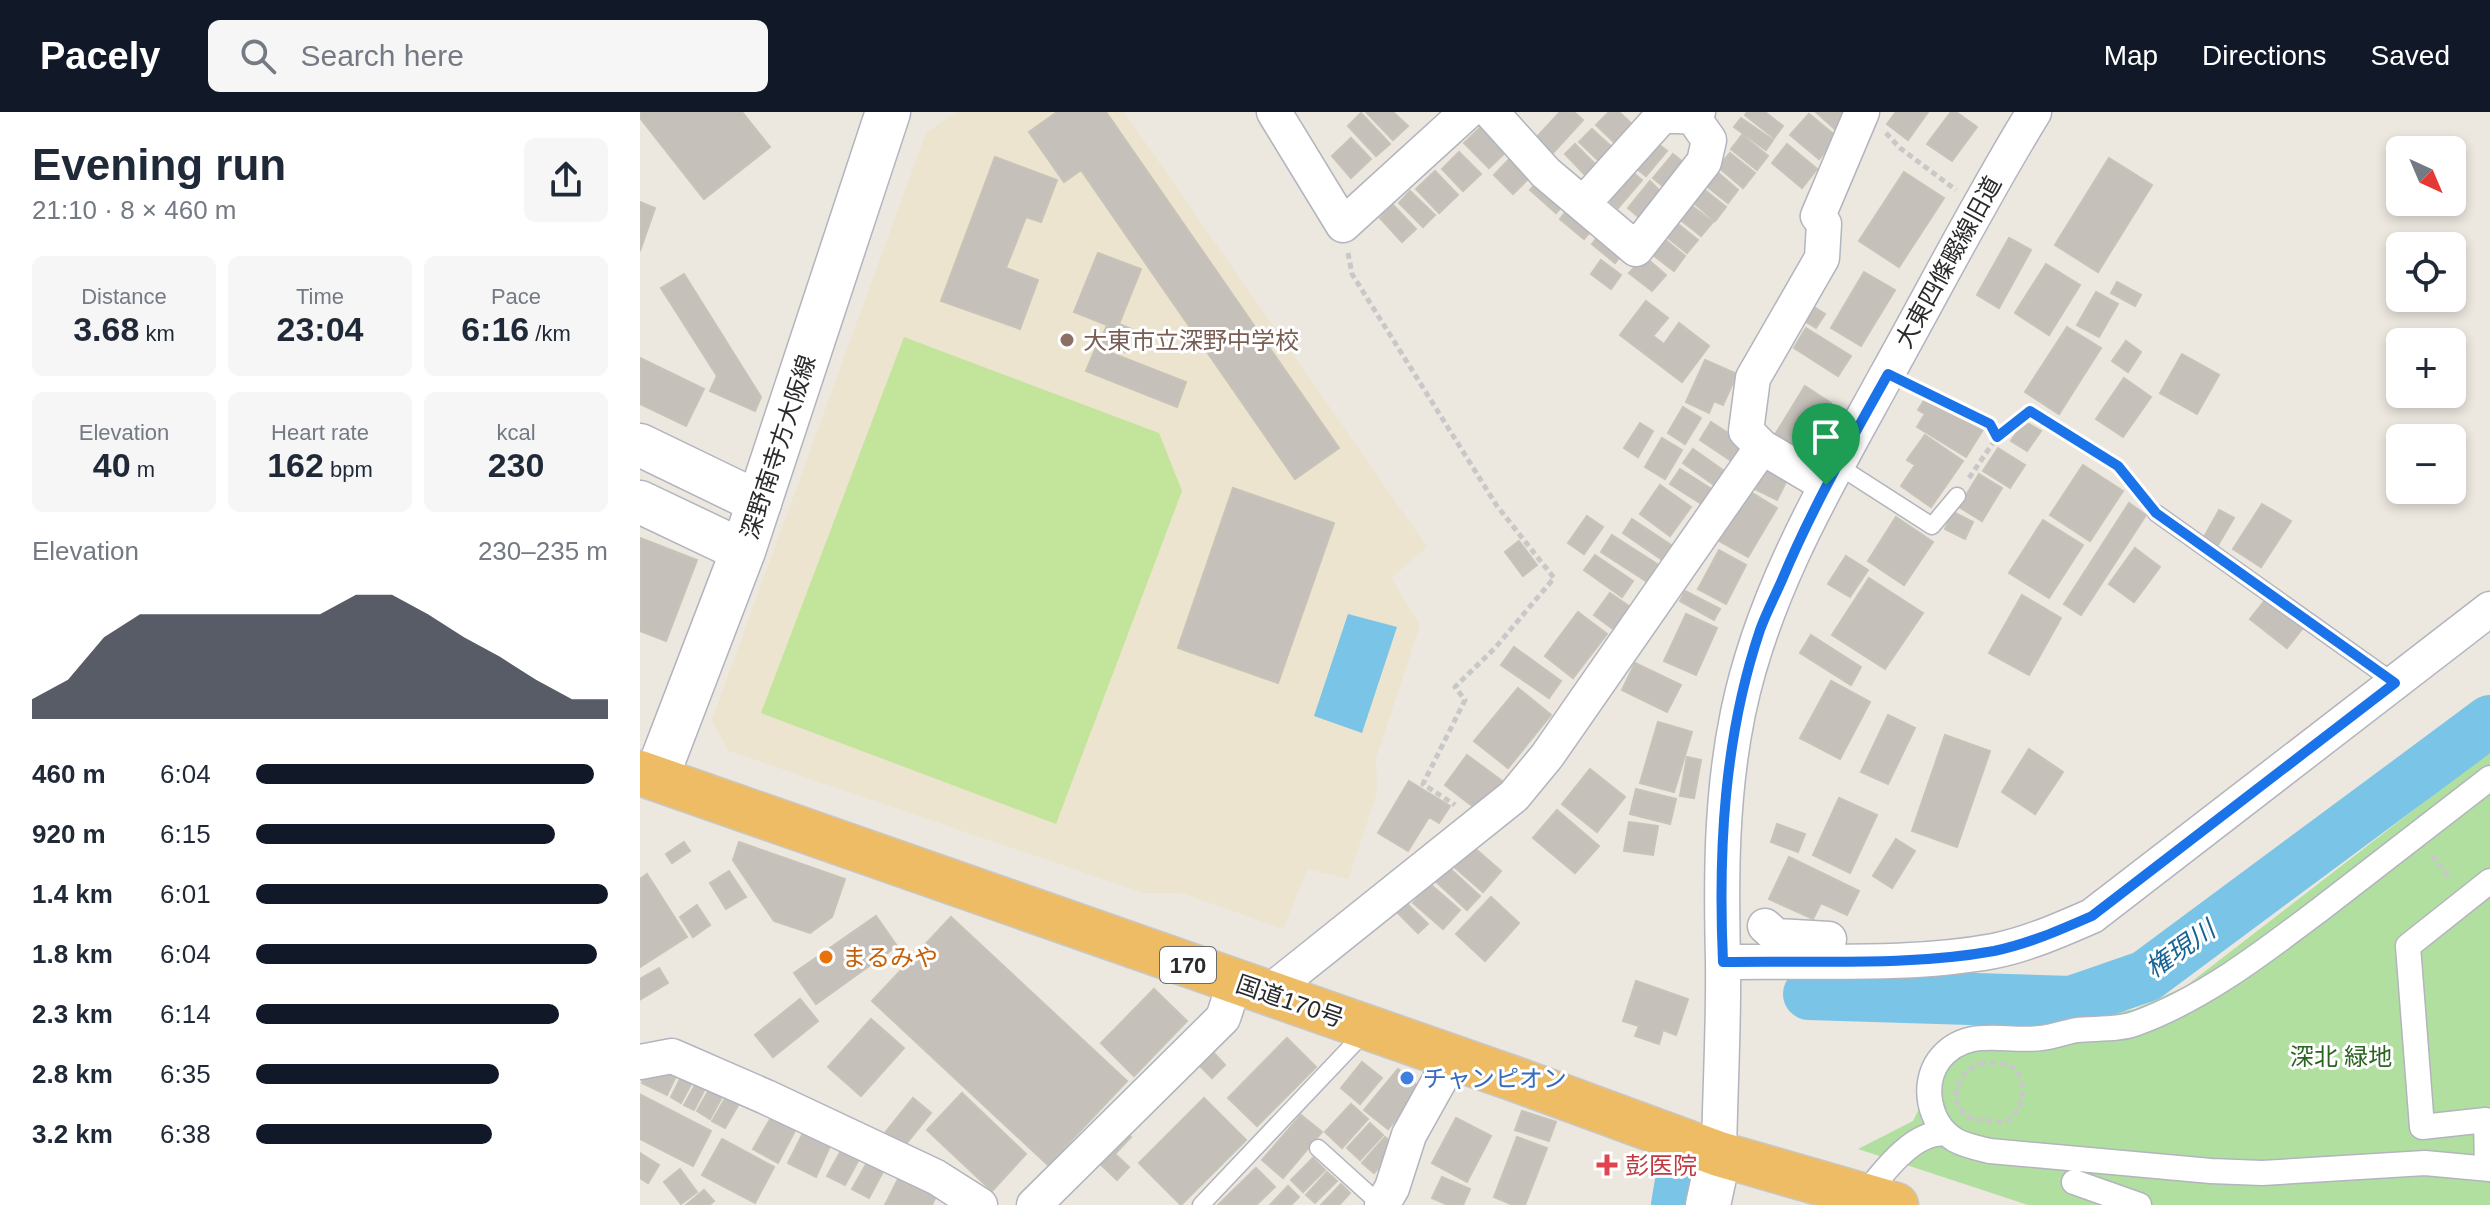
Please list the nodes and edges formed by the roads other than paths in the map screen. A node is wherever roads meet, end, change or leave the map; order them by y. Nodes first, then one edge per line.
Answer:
1 (888, 112) edge
2 (1274, 112) edge
3 (1467, 112) edge
4 (1491, 112) edge
5 (2034, 112) edge
6 (1696, 115) edge
7 (1872, 121) edge
8 (1583, 204) junction
9 (640, 445) edge
10 (1762, 447) junction
11 (1832, 475) junction
12 (1957, 496) road end
13 (640, 502) edge
14 (760, 503) junction
15 (2156, 513) road end
16 (743, 551) junction
17 (2490, 609) edge
18 (2395, 683) junction
19 (648, 775) edge
20 (2490, 778) edge
21 (2490, 881) edge
22 (1765, 926) dead end
23 (1945, 956) junction
24 (1723, 962) junction
25 (1252, 987) junction
26 (1368, 1028) junction
27 (1452, 1058) junction
28 (640, 1062) edge
29 (1947, 1134) junction
30 (1318, 1148) dead end
31 (1719, 1154) junction
32 (2488, 1168) edge
33 (2074, 1182) dead end
34 (1880, 1200) edge
35 (1392, 1201) edge
36 (980, 1205) edge
37 (1034, 1205) edge
38 (1201, 1205) edge
39 (1708, 1205) edge
40 (2139, 1205) edge

1 - 14 main road, 深野南寺方大阪線
2 - 3 street
4 - 8 street
5 - 11 street, 大東四條畷線旧道
6 - 8 street
6 - 8 street
7 - 10 street
9 - 14 street
10 - 11 street
10 - 25 street
11 - 12 lane
11 - 24 street, 大東四條畷線旧道
13 - 16 street
14 - 16 main road, 深野南寺方大阪線
15 - 18 lane
16 - 19 main road, 深野南寺方大阪線
17 - 18 street
18 - 23 street
19 - 25 highway, 国道170号 / 170
20 - 29 street
21 - 32 street
22 - 23 street
23 - 24 street
24 - 31 street, 大東四條畷線旧道
25 - 26 highway, 国道170号 / 170
25 - 37 street
26 - 27 highway, 国道170号 / 170
26 - 38 lane
27 - 31 highway, 国道170号 / 170
27 - 35 street
28 - 36 street
29 - 32 street
29 - 34 street
30 - 35 lane
31 - 34 highway, 国道170号 / 170
31 - 39 main road
33 - 40 street

